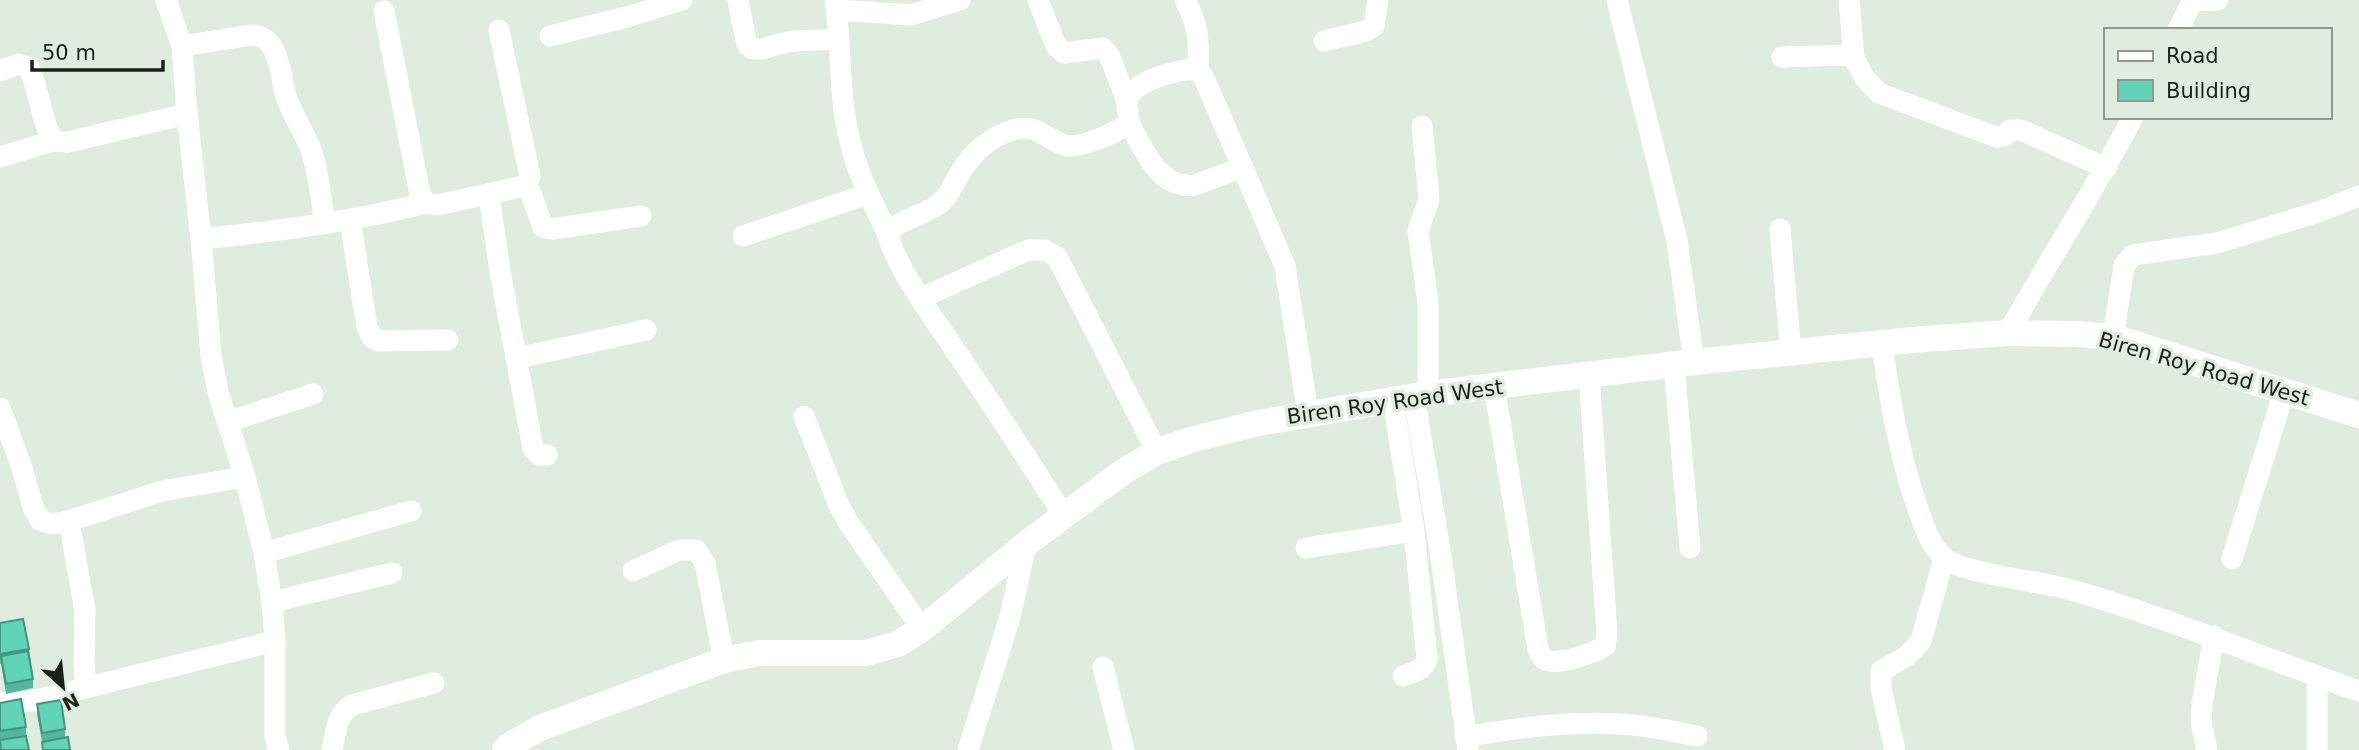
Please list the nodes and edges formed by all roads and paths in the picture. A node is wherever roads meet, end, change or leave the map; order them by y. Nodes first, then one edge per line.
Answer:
1 (166, 0) edge
2 (681, 0) edge
3 (738, 0) edge
4 (960, 0) edge
5 (1038, 0) edge
6 (1185, 0) edge
7 (1378, 0) edge
8 (1617, 0) edge
9 (1849, 0) edge
10 (2218, 0) edge
11 (2193, 1) edge
12 (836, 5) edge
13 (384, 11) dead end
14 (2179, 28) edge
15 (499, 30) dead end
16 (550, 36) dead end
17 (839, 39) junction
18 (1324, 41) dead end
19 (182, 46) junction
20 (1782, 57) dead end
21 (1854, 58) junction
22 (1198, 70) junction
23 (0, 71) edge
24 (1127, 101) junction
25 (187, 114) junction
26 (2132, 119) edge
27 (1129, 123) junction
28 (1422, 127) dead end
29 (53, 141) junction
30 (0, 156) edge
31 (1242, 167) junction
32 (2106, 168) junction
33 (520, 187) junction
34 (868, 194) junction
35 (489, 195) junction
36 (2359, 196) edge
37 (426, 203) junction
38 (641, 216) dead end
39 (350, 220) junction
40 (326, 224) junction
41 (1780, 229) dead end
42 (887, 232) junction
43 (743, 236) dead end
44 (201, 239) junction
45 (921, 298) junction
46 (646, 330) dead end
47 (2008, 333) junction
48 (2113, 337) junction
49 (448, 340) dead end
50 (1882, 344) junction
51 (1791, 354) junction
52 (518, 358) junction
53 (1684, 363) junction
54 (1589, 375) junction
55 (1494, 386) junction
56 (2284, 391) junction
57 (313, 394) dead end
58 (1412, 397) junction
59 (0, 408) edge
60 (1308, 414) junction
61 (2359, 415) edge
62 (804, 416) dead end
63 (228, 422) junction
64 (5, 435) edge
65 (1157, 452) junction
66 (547, 455) dead end
67 (245, 477) junction
68 (411, 511) dead end
69 (1064, 516) junction
70 (69, 521) junction
71 (1414, 531) junction
72 (1026, 544) junction
73 (1307, 548) dead end
74 (1690, 548) dead end
75 (264, 553) junction
76 (1944, 558) junction
77 (2232, 559) dead end
78 (633, 571) dead end
79 (392, 573) dead end
80 (272, 602) junction
81 (922, 629) junction
82 (2214, 636) junction
83 (275, 641) junction
84 (724, 660) junction
85 (1103, 667) dead end
86 (1403, 676) dead end
87 (2317, 677) junction
88 (434, 683) dead end
89 (86, 688) junction
90 (2359, 691) edge
91 (0, 703) edge
92 (1697, 736) dead end
93 (1467, 743) edge
94 (279, 750) edge
95 (332, 750) edge
96 (505, 750) edge
97 (968, 750) edge
98 (1124, 750) edge
99 (1895, 750) edge
100 (2207, 750) edge
101 (2316, 750) edge

1 - 19 street
2 - 16 street
3 - 17 street
4 - 12 street
5 - 24 street
6 - 22 street
7 - 18 street
8 - 53 street
9 - 21 street
10 - 11 street
11 - 14 street
12 - 17 street
13 - 37 street
15 - 33 street
17 - 34 street
19 - 25 street
19 - 40 street
20 - 21 street
21 - 32 street
22 - 24 street
22 - 31 street
23 - 29 street
24 - 27 street
25 - 29 street
25 - 44 street
26 - 32 street
27 - 31 street
27 - 42 street
28 - 58 street
29 - 30 street
31 - 60 street
32 - 47 street
33 - 35 street
33 - 38 street
34 - 42 street
34 - 43 street
35 - 37 street
35 - 52 street
36 - 48 street
37 - 39 street
39 - 40 street
39 - 49 street
40 - 44 street
41 - 51 street
42 - 45 street
44 - 63 street
45 - 65 street
45 - 69 street
46 - 52 street
47 - 48 main road, Biren Roy Road West
47 - 50 main road, Biren Roy Road West
48 - 56 main road, Biren Roy Road West
50 - 51 main road, Biren Roy Road West
50 - 76 street
51 - 53 main road, Biren Roy Road West
52 - 66 street
53 - 54 main road, Biren Roy Road West
53 - 74 street
54 - 55 main road, Biren Roy Road West
54 - 55 street
55 - 58 main road, Biren Roy Road West
56 - 61 main road, Biren Roy Road West
56 - 77 street
57 - 63 street
58 - 60 main road, Biren Roy Road West
58 - 71 street
58 - 93 street
59 - 64 street
60 - 65 main road, Biren Roy Road West
62 - 81 street
63 - 67 street
64 - 70 street
65 - 69 main road, Biren Roy Road West
67 - 70 street
67 - 75 street
68 - 75 street
69 - 72 main road, Biren Roy Road West
70 - 89 street
71 - 73 street
71 - 86 street
72 - 81 main road, Biren Roy Road West
72 - 97 street
75 - 80 street
76 - 82 street
76 - 99 street
78 - 84 street
79 - 80 street
80 - 83 street
81 - 84 main road, Biren Roy Road West
82 - 87 street
82 - 100 street
83 - 89 street
83 - 94 street
84 - 96 main road, Biren Roy Road West
85 - 98 street
87 - 90 street
87 - 101 street
88 - 95 street
89 - 91 street
92 - 93 street

